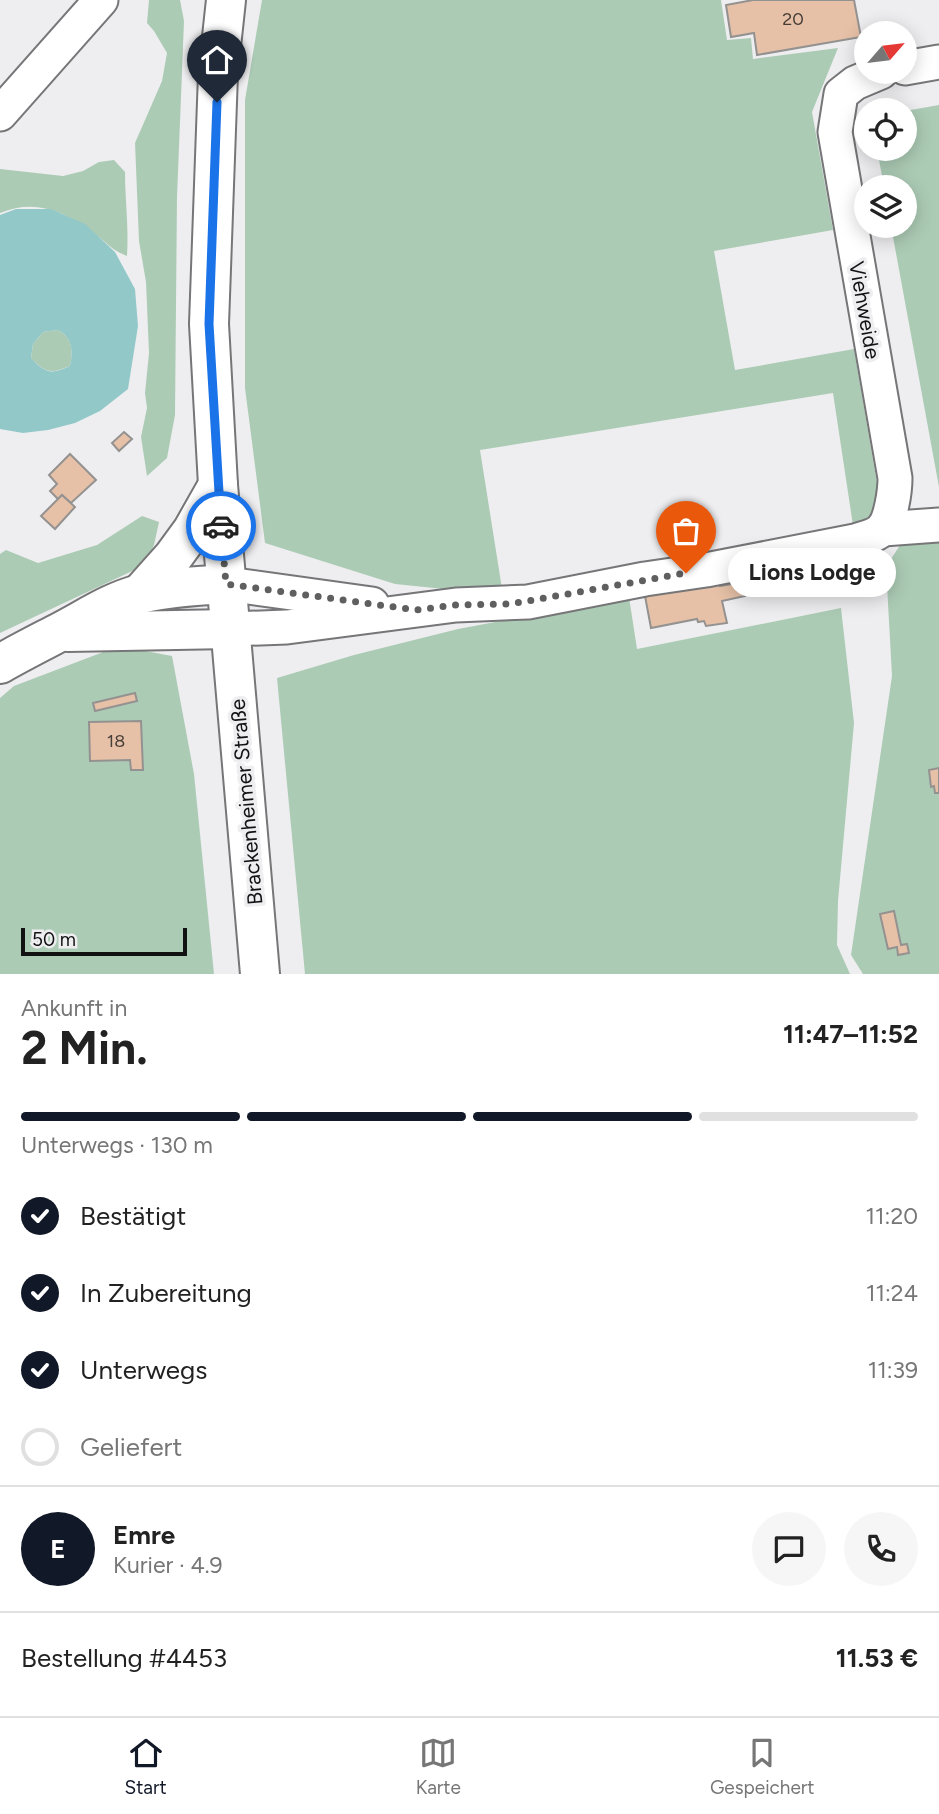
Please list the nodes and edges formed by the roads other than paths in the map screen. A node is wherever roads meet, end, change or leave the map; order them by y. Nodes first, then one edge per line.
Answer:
1 (101, 0) edge
2 (226, 0) edge
3 (939, 62) edge
4 (917, 66) edge
5 (854, 84) edge
6 (0, 114) edge
7 (218, 485) junction
8 (939, 525) edge
9 (883, 529) junction
10 (226, 584) junction
11 (140, 594) junction
12 (416, 610) junction
13 (230, 629) junction
14 (60, 632) junction
15 (0, 664) edge
16 (260, 974) edge

1 - 6 street
2 - 7 main road, Brackenheimer Straße
3 - 4 street
5 - 9 street, Viehweide
7 - 10 main road, Brackenheimer Straße
7 - 11 main road
8 - 9 street
9 - 12 street
10 - 11 main road
10 - 12 street
10 - 13 main road, Brackenheimer Straße
11 - 14 main road
12 - 13 street
13 - 14 main road
13 - 16 main road, Brackenheimer Straße
14 - 15 main road

